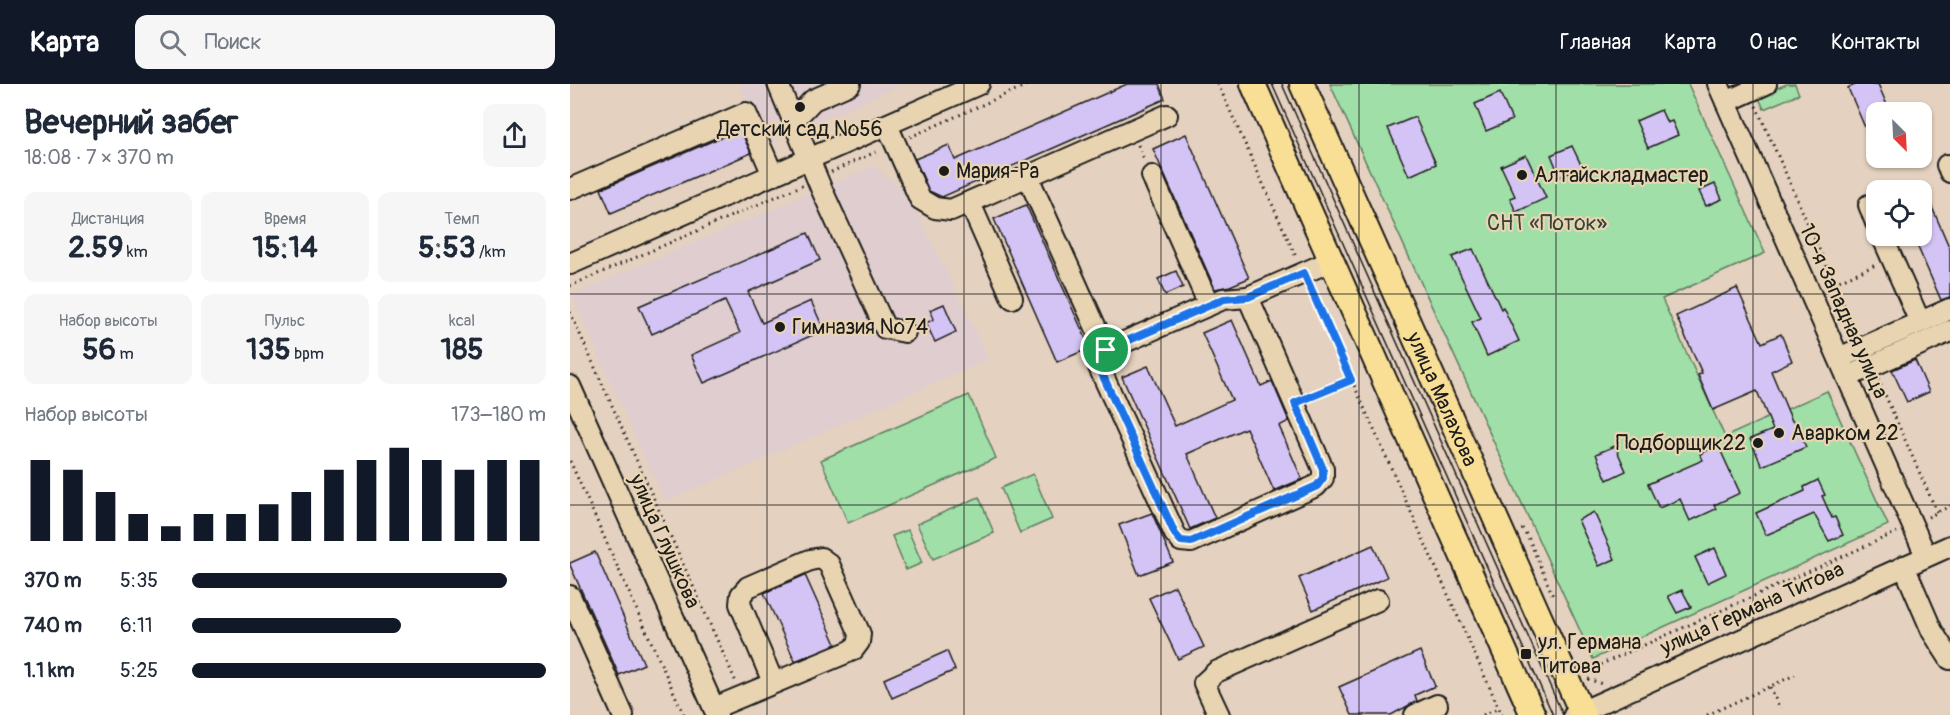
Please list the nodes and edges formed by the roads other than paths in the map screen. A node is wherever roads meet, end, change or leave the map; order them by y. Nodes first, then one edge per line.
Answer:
1 (778, 84) edge
2 (850, 84) edge
3 (979, 84) edge
4 (1253, 84) edge
5 (1302, 84) edge
6 (1757, 88) edge
7 (1722, 93) edge
8 (1167, 115) dead end
9 (794, 120) junction
10 (887, 125) junction
11 (809, 159) junction
12 (772, 175) junction
13 (1152, 176) road end
14 (1028, 177) junction
15 (570, 189) edge
16 (970, 203) junction
17 (1887, 246) edge
18 (1331, 261) junction
19 (570, 264) edge
20 (1248, 297) junction
21 (1012, 298) dead end
22 (1209, 305) junction
23 (1950, 309) edge
24 (1920, 322) junction
25 (1950, 331) edge
26 (905, 333) dead end
27 (1106, 350) junction
28 (1839, 358) junction
29 (1847, 377) junction
30 (570, 386) edge
31 (1950, 546) edge
32 (1926, 556) junction
33 (1904, 566) junction
34 (570, 596) edge
35 (1378, 600) dead end
36 (1950, 659) edge
37 (773, 682) junction
38 (1437, 705) dead end
39 (715, 711) edge
40 (1579, 714) edge
41 (623, 715) edge
42 (1220, 715) edge
43 (1415, 715) edge
44 (1533, 715) edge

1 - 9 street
2 - 9 street
3 - 10 street
4 - 18 main road
5 - 40 main road, улица Малахова
6 - 7 street
7 - 28 street, 10-я Западная улица
8 - 14 street
9 - 11 street
10 - 11 street
10 - 16 street
11 - 12 street
11 - 26 street
12 - 15 street
12 - 19 street
13 - 22 street
14 - 16 street
14 - 27 street
16 - 21 street
17 - 24 street
18 - 20 street
18 - 44 main road
20 - 22 street
20 - 27 street
22 - 27 street
23 - 24 street
24 - 28 street
25 - 29 street
28 - 29 street, 10-я Западная улица
29 - 32 street, 10-я Западная улица
30 - 39 street, улица Глушкова
31 - 32 street, улица Германа Титова
32 - 33 street, улица Германа Титова
33 - 36 street
33 - 40 street, улица Германа Титова
34 - 41 street
35 - 42 street
37 - 37 street
37 - 39 street
38 - 43 street

